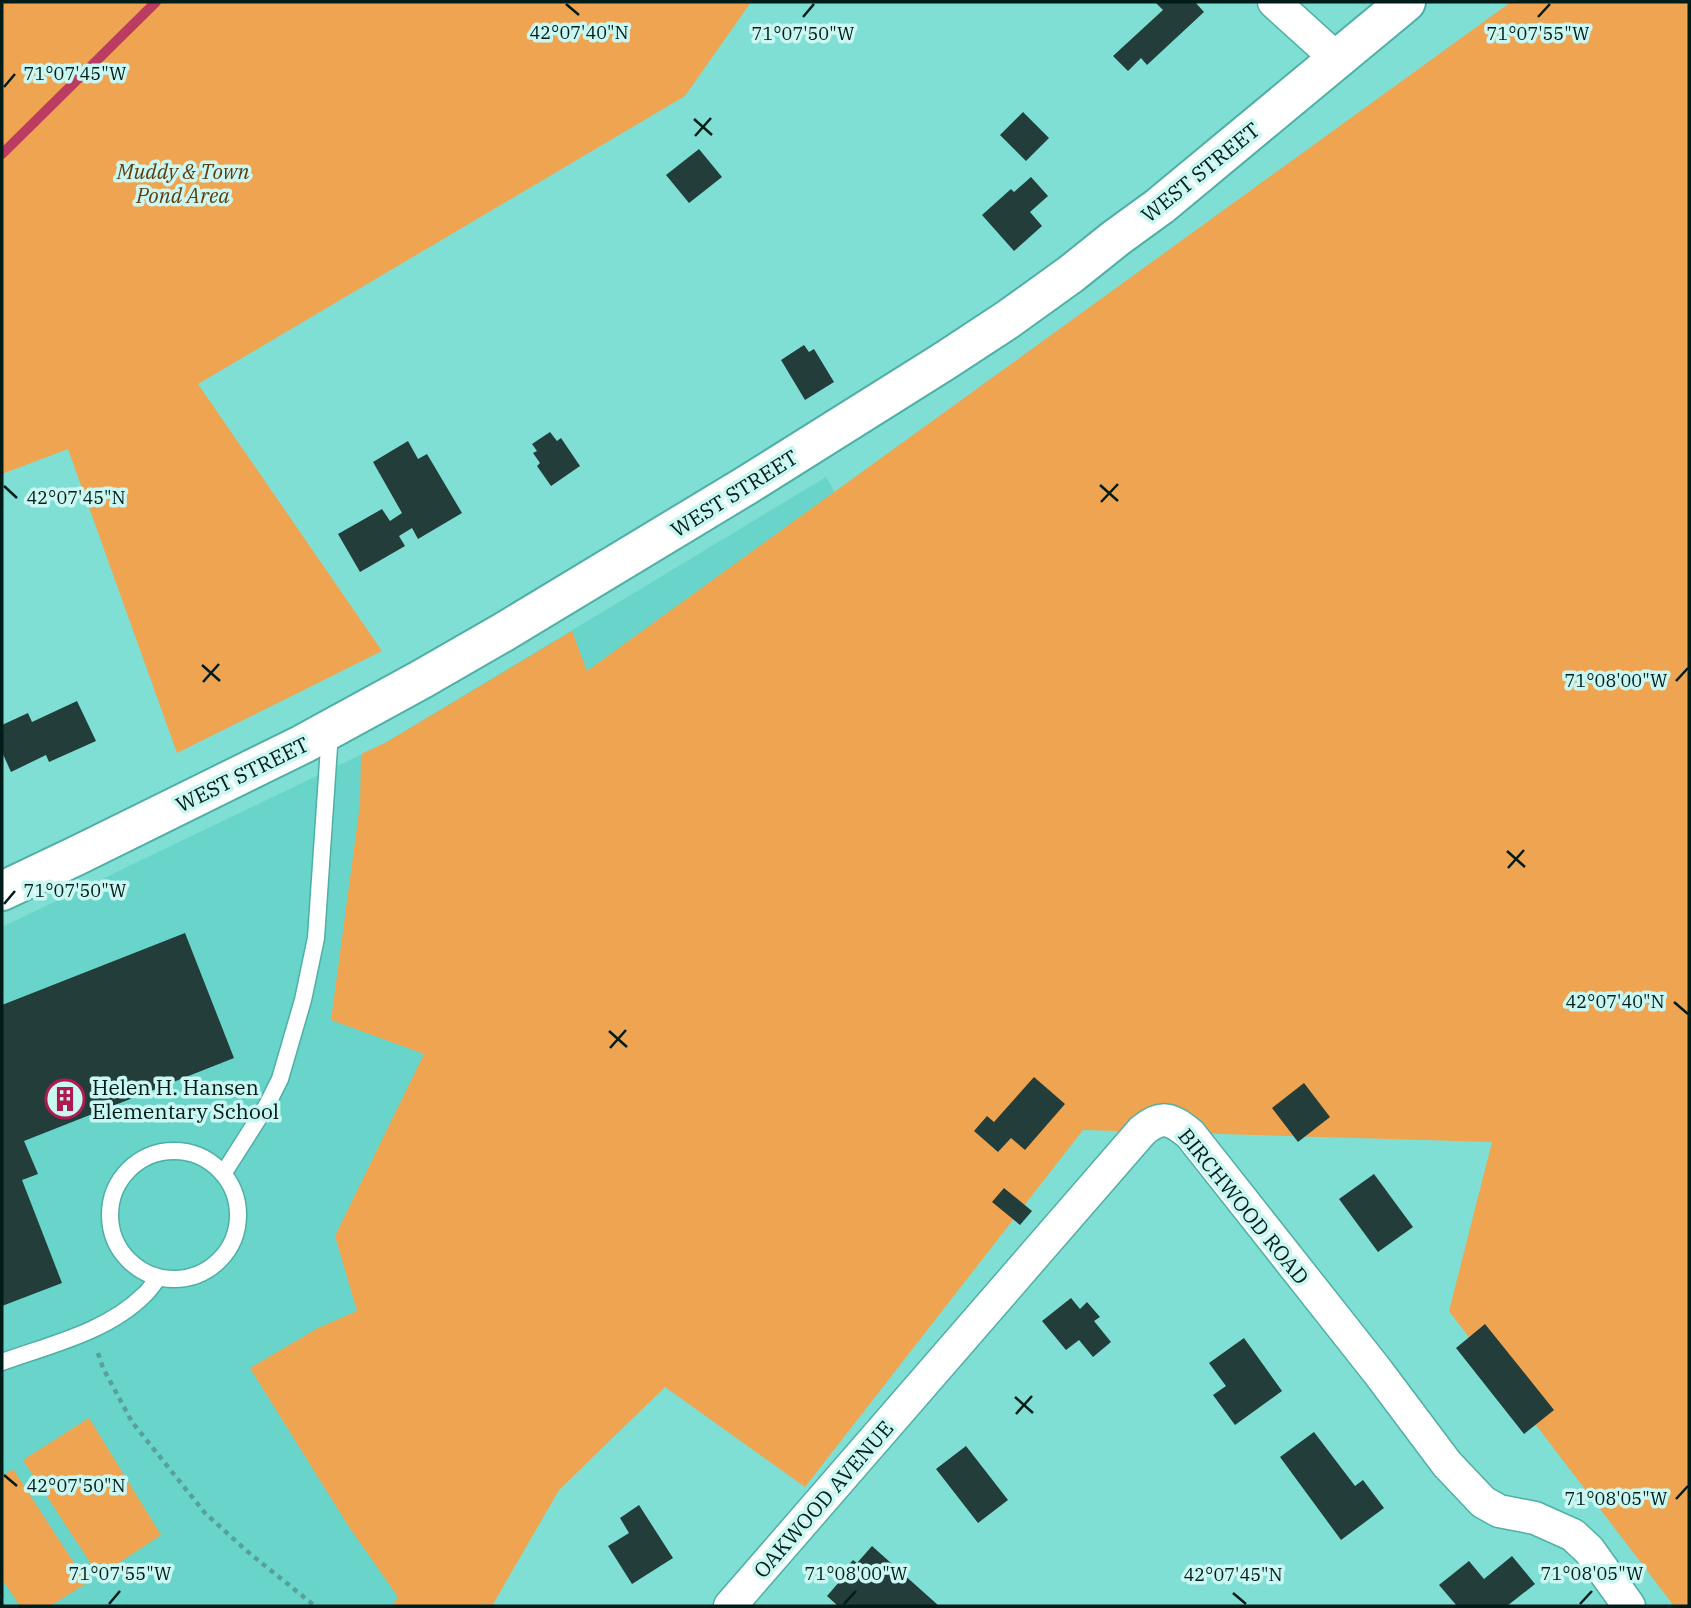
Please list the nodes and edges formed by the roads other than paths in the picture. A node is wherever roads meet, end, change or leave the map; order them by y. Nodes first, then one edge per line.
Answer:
1 (1274, 2) edge
2 (1406, 2) edge
3 (1338, 60) junction
4 (330, 730) junction
5 (2, 891) edge
6 (223, 1174) junction
7 (158, 1278) junction
8 (2, 1362) edge
9 (916, 1391) joint
10 (749, 1599) edge
11 (1629, 1606) edge

1 - 3 street
2 - 3 street, WEST STREET
3 - 4 street, WEST STREET
4 - 5 street, WEST STREET
4 - 6 lane
6 - 7 lane
6 - 7 lane
7 - 8 lane
9 - 10 street, OAKWOOD AVENUE
9 - 11 street, BIRCHWOOD ROAD

